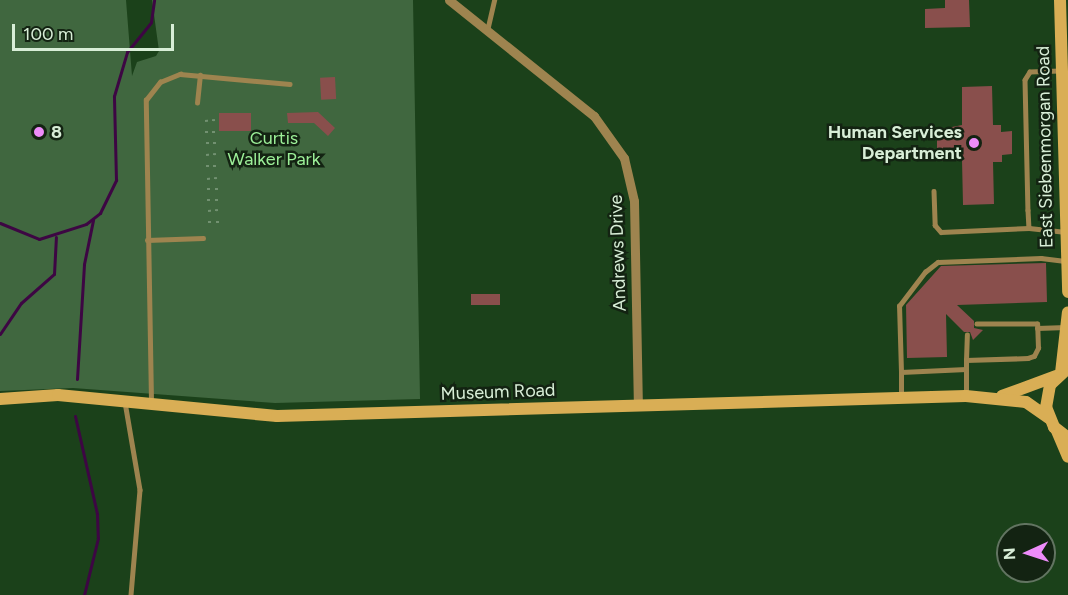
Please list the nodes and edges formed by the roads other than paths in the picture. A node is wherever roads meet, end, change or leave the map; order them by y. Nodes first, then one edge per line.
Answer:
1 (449, 0) edge
2 (494, 0) edge
3 (1060, 0) edge
4 (1068, 0) edge
5 (487, 31) junction
6 (1062, 71) junction
7 (200, 75) junction
8 (290, 84) dead end
9 (198, 103) dead end
10 (934, 191) dead end
11 (1029, 228) junction
12 (1066, 232) junction
13 (203, 238) dead end
14 (147, 240) junction
15 (1066, 261) junction
16 (1068, 292) edge
17 (1068, 312) edge
18 (977, 324) dead end
19 (1066, 327) junction
20 (1037, 328) junction
21 (967, 335) dead end
22 (966, 360) junction
23 (966, 369) junction
24 (901, 372) junction
25 (1062, 372) edge
26 (966, 396) junction
27 (998, 397) junction
28 (901, 398) junction
29 (0, 399) edge
30 (125, 402) junction
31 (151, 404) junction
32 (638, 406) junction
33 (1052, 423) junction
34 (1068, 438) edge
35 (1068, 457) edge
36 (131, 595) edge

1 - 5 street, Andrews Drive
2 - 5 lane
3 - 4 lane
3 - 6 street, East Siebenmorgan Road
5 - 32 street, Andrews Drive
6 - 11 lane
6 - 12 street, East Siebenmorgan Road
7 - 8 lane
7 - 9 lane
7 - 14 lane
10 - 11 lane
11 - 12 lane
12 - 15 street, East Siebenmorgan Road
13 - 14 lane
14 - 31 lane
15 - 16 street, East Siebenmorgan Road
15 - 24 lane
17 - 19 street
18 - 20 lane
19 - 20 lane
19 - 25 street
20 - 22 lane
21 - 22 lane
22 - 23 lane
23 - 24 lane
23 - 26 lane
24 - 28 lane
25 - 27 street, Museum Road
25 - 33 street
26 - 27 street, Museum Road
26 - 28 street, Museum Road
27 - 33 street, Museum Road
28 - 32 street, Museum Road
29 - 30 street, Museum Road
30 - 31 street, Museum Road
30 - 36 lane
31 - 32 street, Museum Road
33 - 34 street, Museum Road
33 - 35 street

